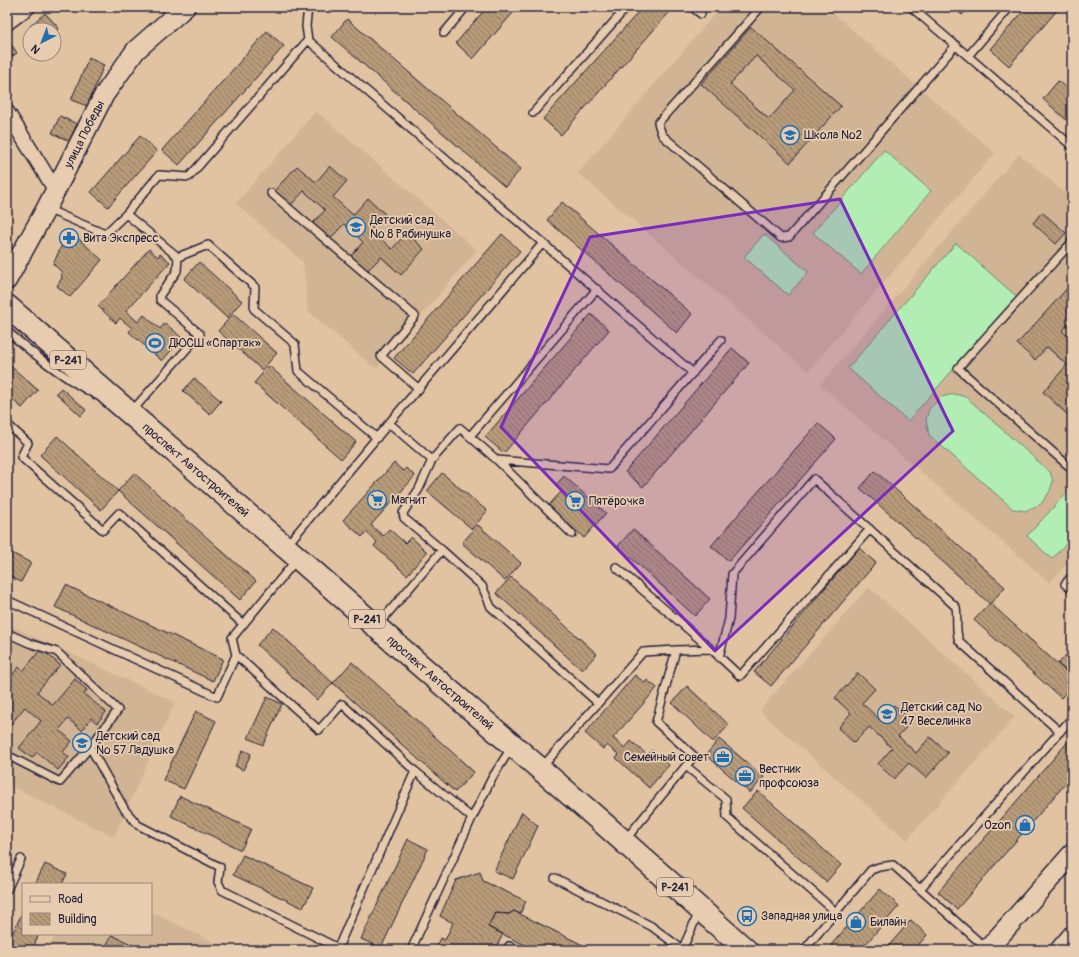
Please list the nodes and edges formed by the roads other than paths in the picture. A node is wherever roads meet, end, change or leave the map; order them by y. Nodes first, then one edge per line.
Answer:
1 (28, 7) edge
2 (308, 7) edge
3 (466, 7) edge
4 (627, 7) edge
5 (692, 7) edge
6 (761, 7) edge
7 (911, 7) edge
8 (1010, 7) edge
9 (175, 10) edge
10 (701, 14) dead end
11 (7, 23) edge
12 (444, 33) dead end
13 (308, 40) junction
14 (956, 45) junction
15 (968, 56) junction
16 (7, 112) edge
17 (533, 113) dead end
18 (1072, 146) edge
19 (56, 191) junction
20 (271, 192) dead end
21 (46, 209) junction
22 (126, 214) junction
23 (1072, 242) edge
24 (543, 243) junction
25 (178, 257) junction
26 (7, 280) edge
27 (597, 289) junction
28 (7, 306) edge
29 (7, 331) edge
30 (721, 340) dead end
31 (692, 372) junction
32 (419, 389) junction
33 (130, 414) junction
34 (7, 424) edge
35 (389, 424) junction
36 (470, 436) junction
37 (377, 438) junction
38 (432, 460) junction
39 (497, 460) junction
40 (1072, 469) edge
41 (870, 529) junction
42 (572, 534) dead end
43 (442, 550) junction
44 (292, 552) junction
45 (616, 567) dead end
46 (1072, 576) edge
47 (1072, 590) edge
48 (7, 600) edge
49 (243, 624) junction
50 (376, 627) junction
51 (7, 633) edge
52 (711, 649) junction
53 (676, 650) junction
54 (236, 655) junction
55 (719, 657) junction
56 (598, 703) junction
57 (1072, 718) edge
58 (1060, 732) junction
59 (513, 745) junction
60 (90, 747) junction
61 (7, 755) edge
62 (686, 766) junction
63 (541, 769) junction
64 (415, 771) junction
65 (472, 818) junction
66 (624, 842) junction
67 (1072, 854) edge
68 (22, 859) dead end
69 (555, 878) dead end
70 (920, 889) junction
71 (7, 890) edge
72 (700, 910) junction
73 (836, 912) junction
74 (1072, 936) edge
75 (337, 949) edge
76 (682, 949) edge
77 (411, 950) edge
78 (507, 950) edge
79 (519, 950) edge
80 (746, 950) edge
81 (804, 950) edge
82 (987, 950) edge
83 (1060, 950) edge

1 - 11 street
2 - 13 lane
3 - 12 lane
4 - 17 lane
5 - 10 lane
6 - 14 lane
7 - 14 lane
8 - 15 lane
9 - 19 street, улица Победы
13 - 22 lane
13 - 24 lane
14 - 15 lane
15 - 18 lane
16 - 19 street
19 - 21 street, улица Победы
20 - 32 lane
21 - 22 lane
21 - 26 street, улица Победы
22 - 25 lane
23 - 40 lane
24 - 27 lane
24 - 32 lane
25 - 33 lane
25 - 37 lane
27 - 31 lane
27 - 36 lane
28 - 33 highway, проспект Автостроителей / Р-241
29 - 33 lane
30 - 31 lane
31 - 39 lane
32 - 35 lane
33 - 44 highway, проспект Автостроителей / Р-241
34 - 49 lane
35 - 37 lane
35 - 38 lane
36 - 38 lane
36 - 39 lane
37 - 44 lane
38 - 43 lane
39 - 42 lane
41 - 55 lane
41 - 55 lane
41 - 58 lane
43 - 50 lane
43 - 56 lane
44 - 49 lane
44 - 50 highway, проспект Автостроителей / Р-241
45 - 52 lane
46 - 47 lane
48 - 54 lane
49 - 54 lane
50 - 59 highway, проспект Автостроителей / Р-241
51 - 60 lane
52 - 53 lane
52 - 55 lane
53 - 56 lane
53 - 62 lane
54 - 64 lane
56 - 63 lane
57 - 58 lane
58 - 70 lane
59 - 63 highway, проспект Автостроителей / Р-241
59 - 65 lane
60 - 61 lane
60 - 75 lane
62 - 66 lane
62 - 73 lane
63 - 66 highway, проспект Автостроителей / Р-241
64 - 65 lane
64 - 75 lane
65 - 77 lane
66 - 72 highway, проспект Автостроителей / Р-241
67 - 82 street
68 - 71 lane
69 - 76 lane
70 - 73 lane
70 - 82 lane
72 - 76 lane
72 - 80 highway, проспект Автостроителей / Р-241
73 - 81 lane
74 - 83 street
78 - 79 lane

